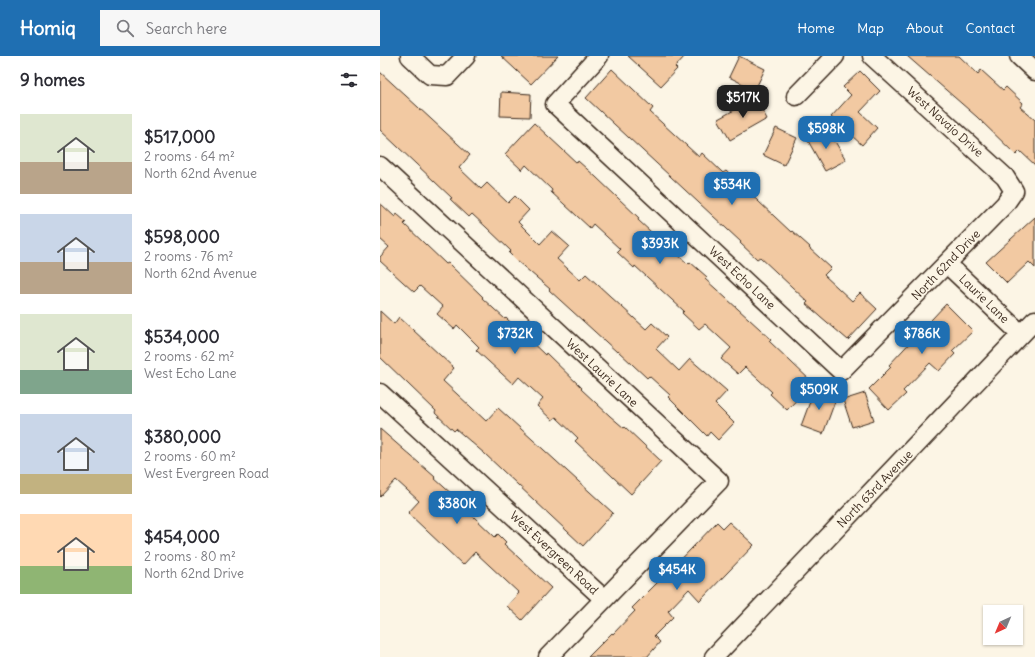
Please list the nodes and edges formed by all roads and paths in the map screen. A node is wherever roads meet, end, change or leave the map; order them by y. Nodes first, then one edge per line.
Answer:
1 (410, 56) edge
2 (466, 56) edge
3 (599, 56) edge
4 (835, 56) edge
5 (872, 56) edge
6 (1019, 56) edge
7 (1035, 71) edge
8 (796, 96) dead end
9 (380, 166) edge
10 (1014, 191) joint
11 (947, 264) junction
12 (1035, 320) edge
13 (1021, 334) junction
14 (842, 371) joint
15 (380, 393) edge
16 (604, 599) junction
17 (548, 657) edge
18 (714, 657) edge

1 - 2 street
3 - 14 street, West Echo Lane
4 - 8 street
5 - 10 street, West Navajo Drive
6 - 7 street
9 - 16 street, West Laurie Lane
10 - 11 street, North 62nd Drive
11 - 13 street, Laurie Lane
11 - 14 street, North 62nd Drive
12 - 13 street, North 63rd Avenue
13 - 18 street, North 63rd Avenue
15 - 16 street, West Evergreen Road
16 - 17 street

